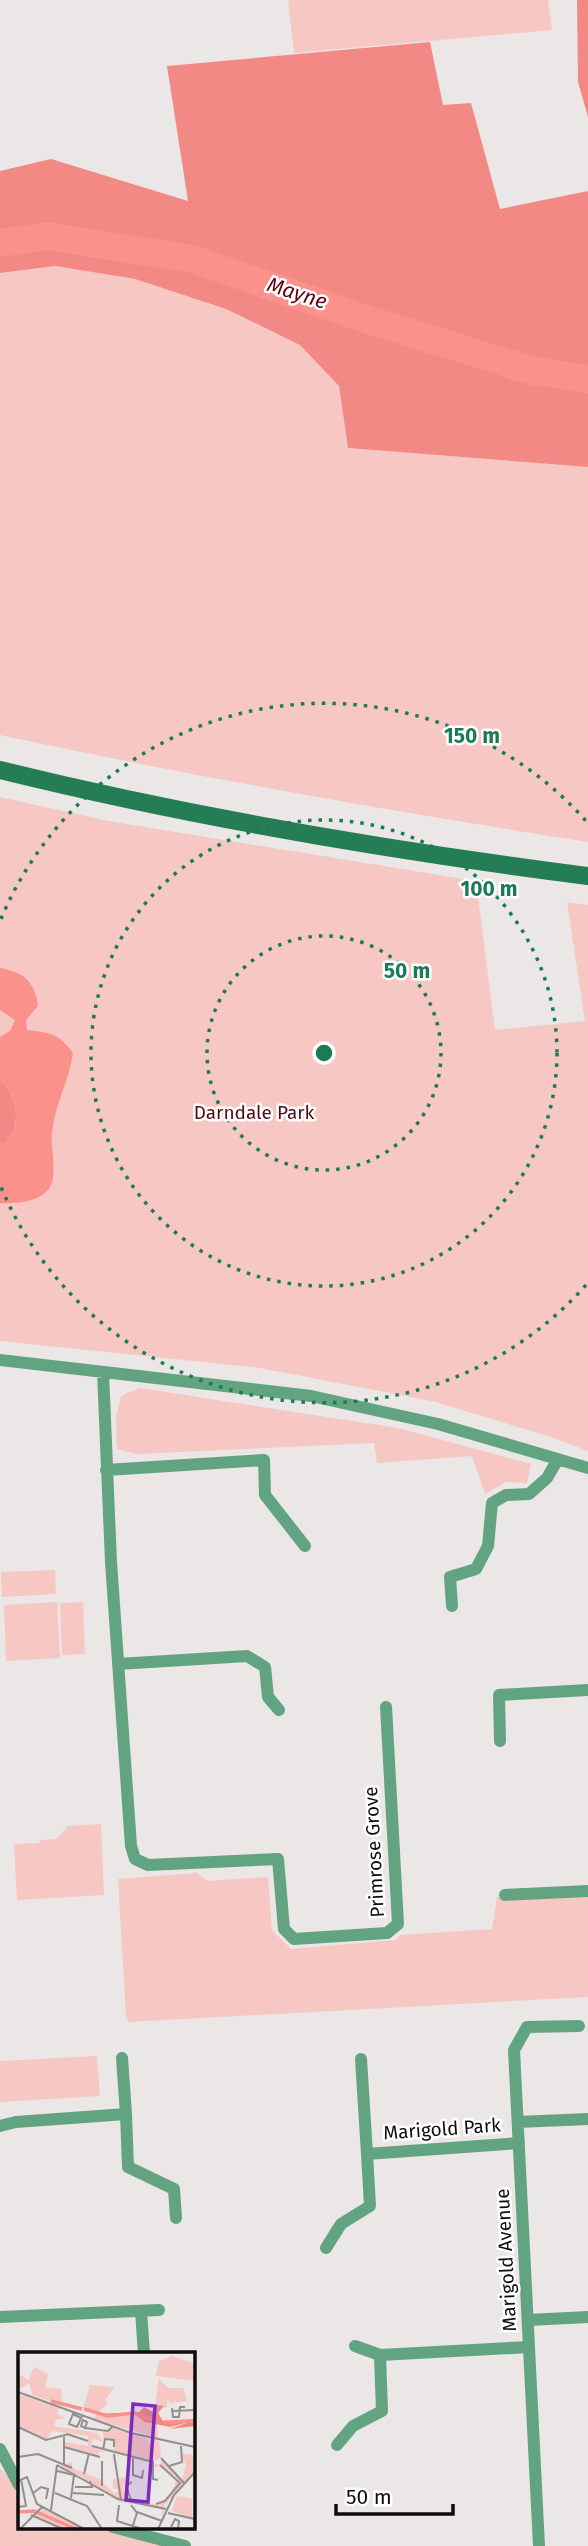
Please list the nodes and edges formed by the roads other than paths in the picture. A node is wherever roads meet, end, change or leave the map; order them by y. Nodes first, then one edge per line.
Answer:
1 (0, 770) edge
2 (588, 876) edge
3 (0, 1360) edge
4 (103, 1372) junction
5 (558, 1459) junction
6 (588, 1468) edge
7 (106, 1470) junction
8 (305, 1546) dead end
9 (452, 1606) dead end
10 (118, 1664) junction
11 (588, 1690) edge
12 (386, 1707) dead end
13 (279, 1710) dead end
14 (500, 1741) dead end
15 (588, 1891) edge
16 (505, 1895) dead end
17 (579, 2026) dead end
18 (122, 2058) dead end
19 (361, 2059) dead end
20 (126, 2114) junction
21 (588, 2119) edge
22 (518, 2122) junction
23 (0, 2126) edge
24 (519, 2143) junction
25 (368, 2154) junction
26 (176, 2218) dead end
27 (326, 2248) dead end
28 (159, 2310) dead end
29 (141, 2311) junction
30 (588, 2317) edge
31 (0, 2318) edge
32 (528, 2320) junction
33 (355, 2346) dead end
34 (529, 2347) junction
35 (144, 2352) edge
36 (380, 2355) junction
37 (337, 2445) dead end
38 (0, 2449) edge
39 (18, 2483) edge
40 (117, 2528) edge
41 (185, 2546) edge
42 (539, 2546) edge

1 - 2 main road
3 - 4 street
4 - 5 street
4 - 7 street, Primrose Grove
5 - 6 street
5 - 9 street
7 - 8 street
7 - 10 street, Primrose Grove
10 - 12 street, Primrose Grove
10 - 13 street
11 - 14 street
15 - 16 street
17 - 22 street, Marigold Avenue
18 - 20 street
19 - 25 street, Marigold Park
20 - 23 street
20 - 26 street
21 - 22 street
22 - 24 street, Marigold Avenue
24 - 25 street, Marigold Park
24 - 32 street, Marigold Avenue
25 - 27 street, Marigold Park
28 - 29 street
29 - 31 street
29 - 35 street
30 - 32 street
32 - 34 street, Marigold Avenue
33 - 36 street
34 - 36 street
34 - 42 street, Marigold Avenue
36 - 37 street
38 - 39 street
40 - 41 street

